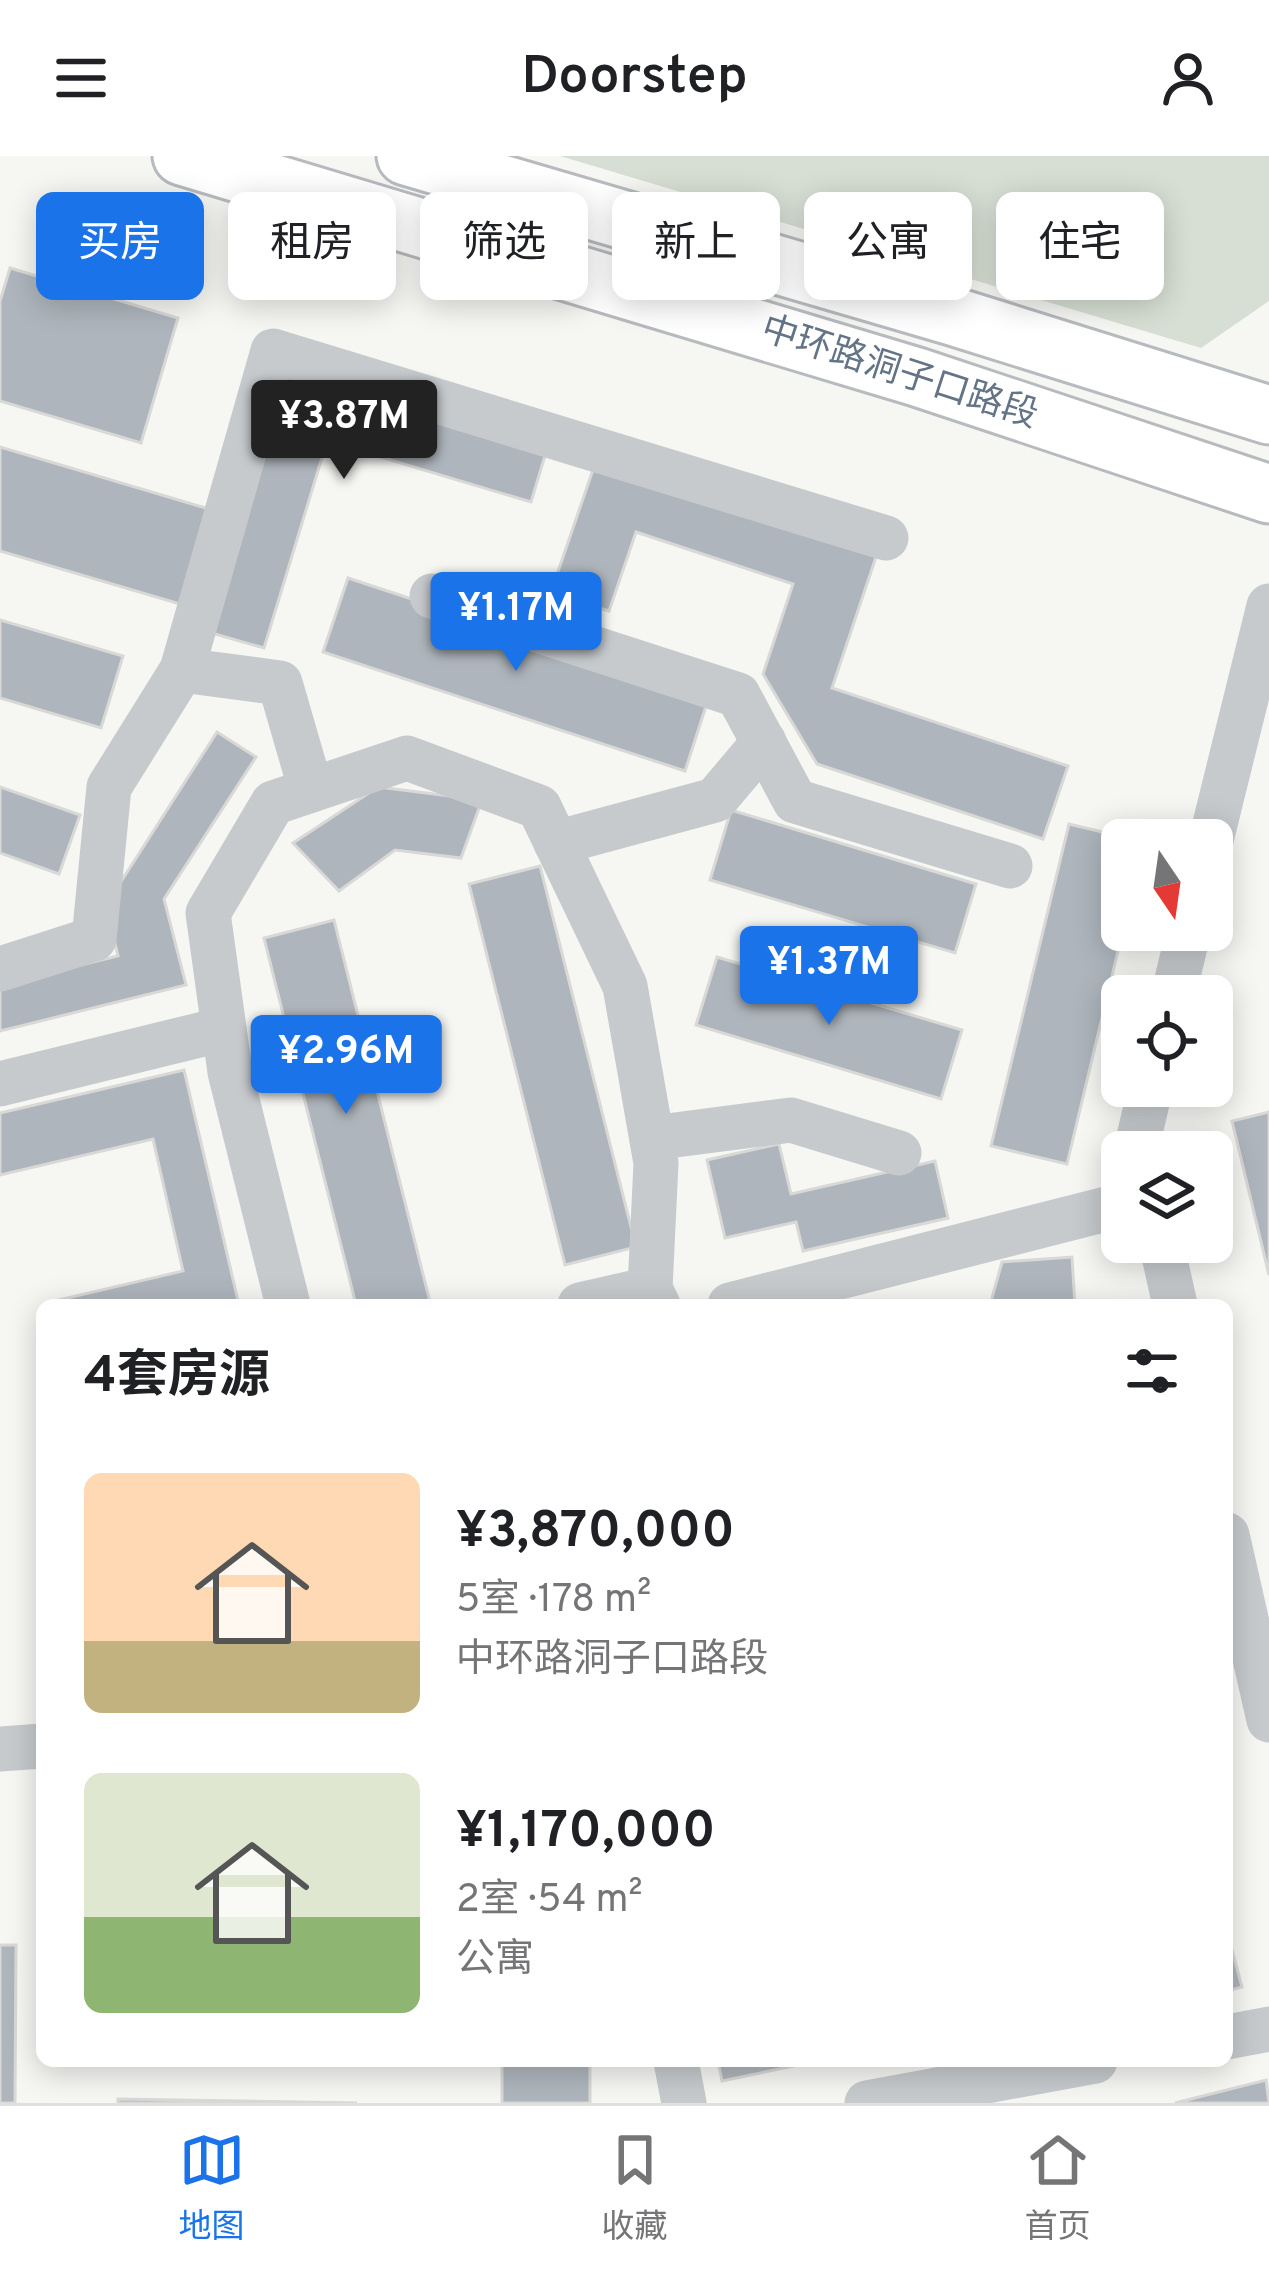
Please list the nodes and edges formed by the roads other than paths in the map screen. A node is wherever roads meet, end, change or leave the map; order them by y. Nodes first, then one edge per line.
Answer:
1 (182, 156) edge
2 (406, 156) edge
3 (1269, 415) edge
4 (1269, 494) edge
5 (886, 538) dead end
6 (432, 596) dead end
7 (1269, 606) edge
8 (182, 670) junction
9 (764, 742) junction
10 (311, 790) junction
11 (1216, 819) edge
12 (556, 843) junction
13 (1010, 866) dead end
14 (0, 968) edge
15 (224, 1029) junction
16 (0, 1084) edge
17 (652, 1138) junction
18 (898, 1153) dead end
19 (1101, 1210) edge
20 (1166, 1263) edge
21 (654, 1297) edge
22 (287, 1299) edge
23 (754, 1299) edge
24 (1174, 1299) edge
25 (1233, 1561) edge
26 (1269, 1720) edge
27 (36, 1746) edge
28 (0, 1749) edge
29 (1269, 2029) edge
30 (1233, 2036) edge
31 (677, 2067) edge
32 (1062, 2067) edge
33 (684, 2103) edge
34 (867, 2103) edge

1 - 4 main road, 中环路洞子口路段
2 - 3 main road, 中环路洞子口路段
5 - 8 street
6 - 9 street
7 - 11 street
8 - 10 street
8 - 14 street
9 - 12 street
9 - 13 street
10 - 12 street
10 - 15 street
12 - 17 street
15 - 16 street
15 - 22 street
17 - 18 street
17 - 21 street
19 - 23 street
20 - 24 street
25 - 26 street
27 - 28 street
29 - 30 street
31 - 33 street
32 - 34 street

